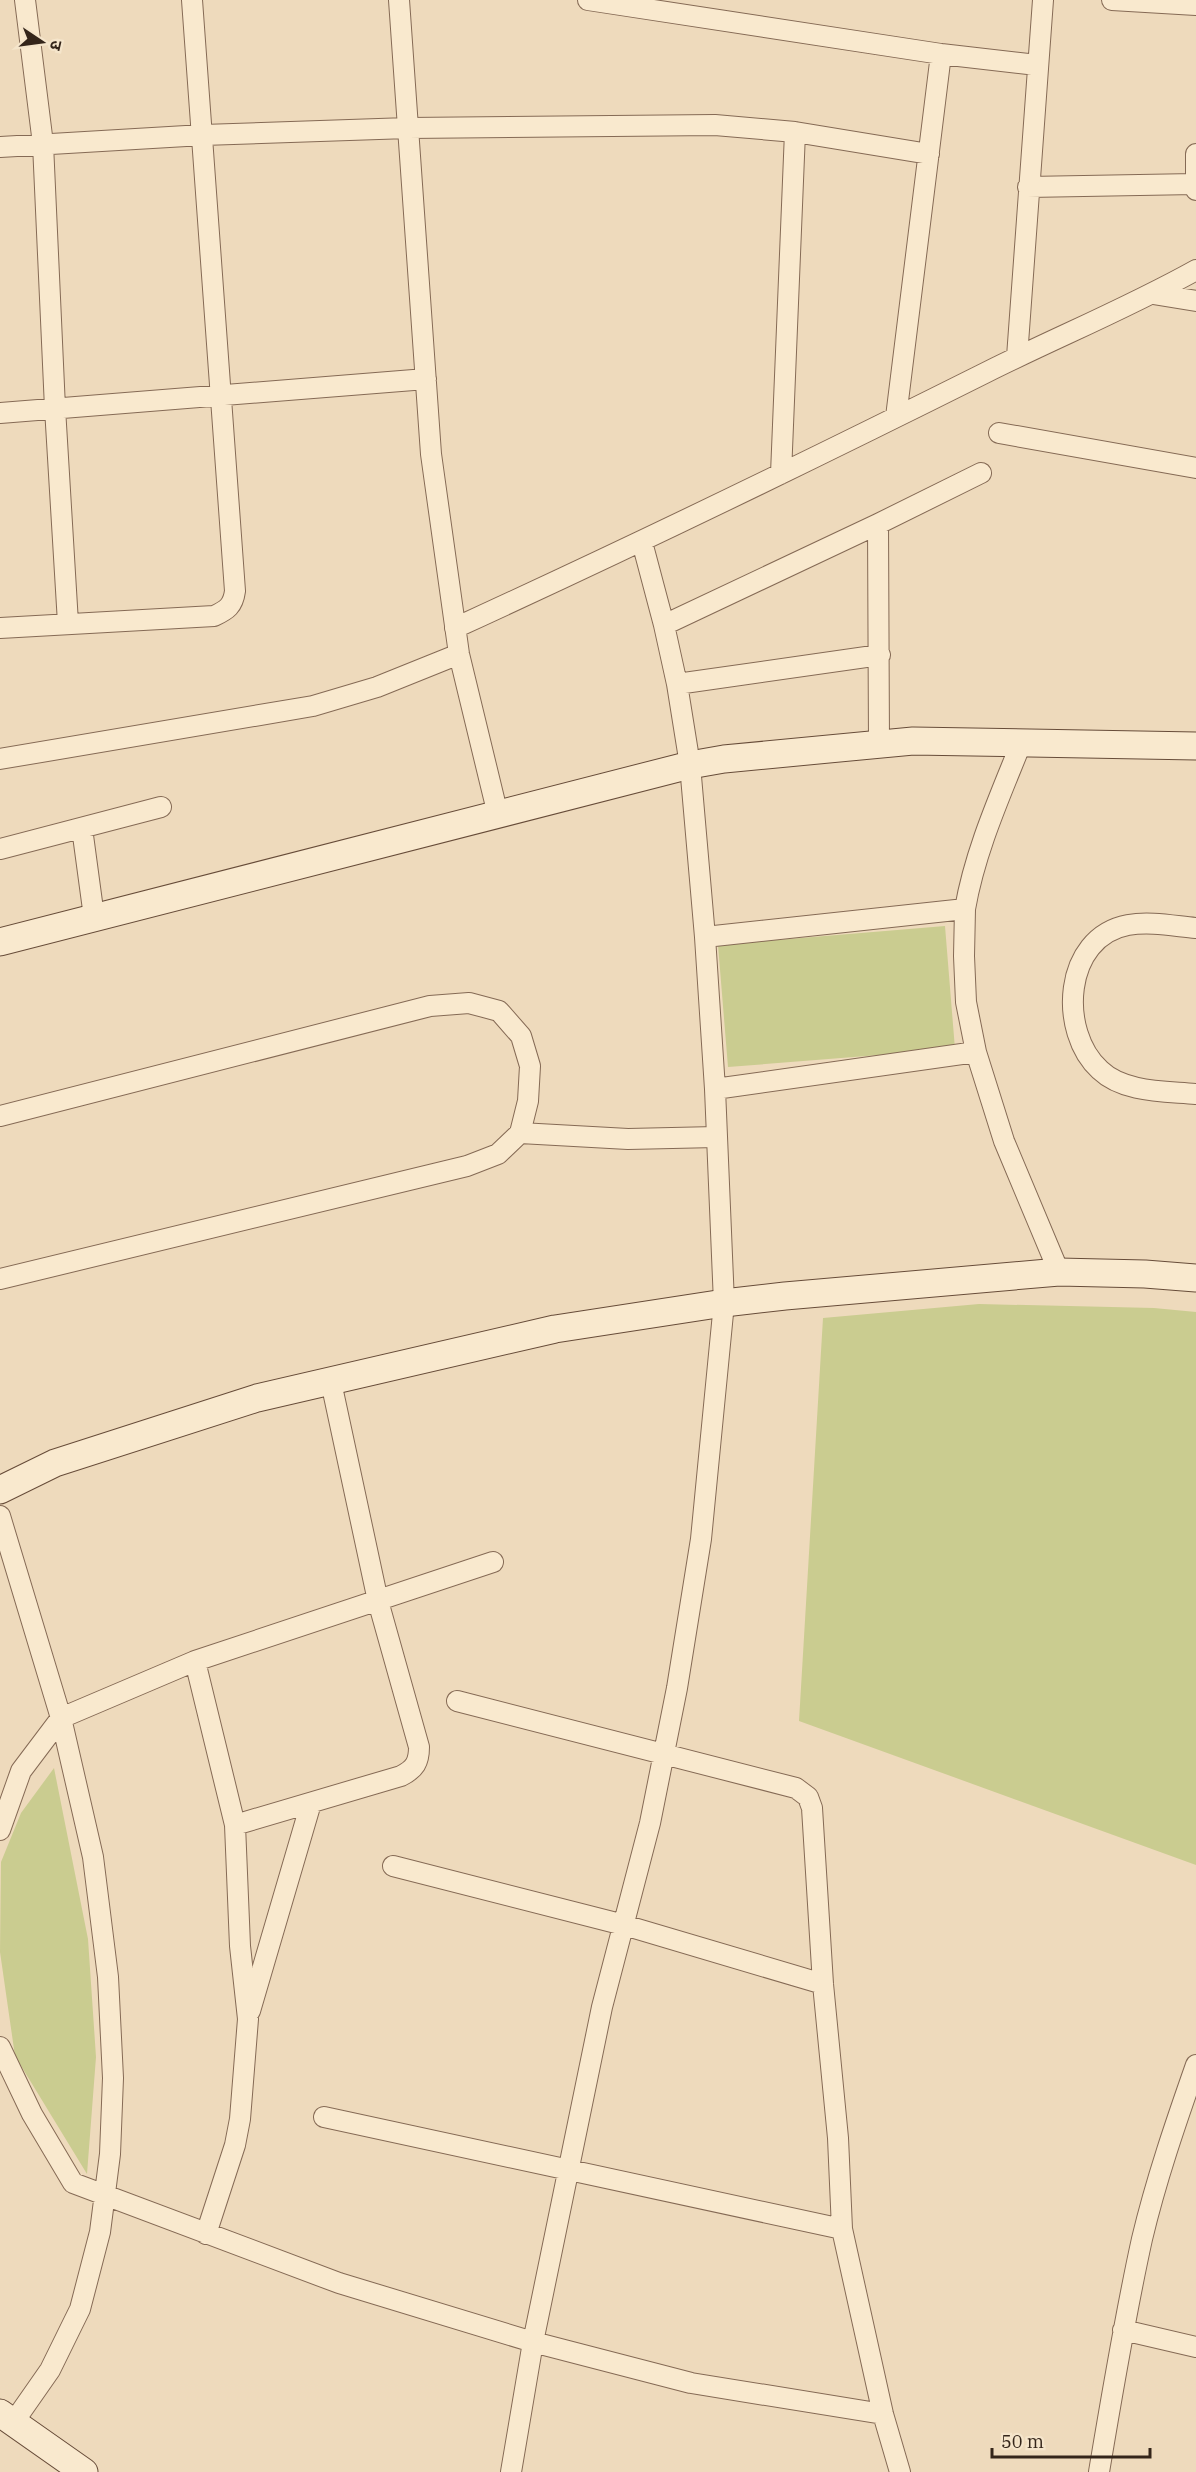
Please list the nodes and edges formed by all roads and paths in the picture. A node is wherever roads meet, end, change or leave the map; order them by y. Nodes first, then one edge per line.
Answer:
1 (25, 0) edge
2 (192, 0) edge
3 (399, 0) edge
4 (588, 0) edge
5 (1043, 0) edge
6 (1112, 0) edge
7 (1196, 5) edge
8 (941, 54) junction
9 (1037, 65) junction
10 (408, 128) junction
11 (795, 132) junction
12 (203, 135) junction
13 (43, 144) junction
14 (0, 147) edge
15 (929, 154) junction
16 (1196, 154) edge
17 (1196, 184) edge
18 (1028, 187) junction
19 (1196, 189) edge
20 (1196, 270) edge
21 (1152, 294) junction
22 (1196, 302) edge
23 (1017, 357) junction
24 (426, 379) junction
25 (222, 394) junction
26 (55, 408) junction
27 (0, 412) edge
28 (896, 417) junction
29 (999, 433) dead end
30 (1196, 468) edge
31 (981, 473) dead end
32 (781, 474) junction
33 (878, 524) junction
34 (642, 542) junction
35 (68, 623) junction
36 (664, 625) junction
37 (0, 628) edge
38 (455, 628) junction
39 (459, 654) junction
40 (880, 655) junction
41 (677, 684) junction
42 (1022, 741) junction
43 (879, 744) junction
44 (1196, 746) edge
45 (0, 759) edge
46 (690, 765) junction
47 (161, 807) dead end
48 (498, 815) junction
49 (82, 828) junction
50 (0, 849) edge
51 (965, 909) junction
52 (94, 917) junction
53 (1196, 928) edge
54 (705, 937) junction
55 (0, 942) edge
56 (976, 1052) junction
57 (715, 1089) junction
58 (1196, 1094) edge
59 (0, 1116) edge
60 (520, 1133) junction
61 (716, 1137) junction
62 (1059, 1272) junction
63 (1196, 1278) edge
64 (0, 1279) edge
65 (724, 1303) junction
66 (331, 1382) junction
67 (0, 1490) edge
68 (0, 1516) edge
69 (493, 1562) dead end
70 (378, 1601) junction
71 (195, 1661) junction
72 (456, 1701) dead end
73 (61, 1718) junction
74 (663, 1755) junction
75 (311, 1803) junction
76 (235, 1825) junction
77 (0, 1830) edge
78 (393, 1866) dead end
79 (624, 1926) junction
80 (823, 1984) junction
81 (248, 2019) junction
82 (0, 2046) edge
83 (1196, 2065) edge
84 (324, 2117) dead end
85 (569, 2169) junction
86 (105, 2195) junction
87 (842, 2229) junction
88 (206, 2234) junction
89 (1123, 2330) junction
90 (533, 2342) junction
91 (1196, 2347) edge
92 (883, 2414) junction
93 (6, 2418) edge
94 (84, 2472) edge
95 (511, 2472) edge
96 (900, 2472) edge
97 (1099, 2472) edge

1 - 13 street
2 - 12 street
3 - 10 street
4 - 8 street
5 - 9 street
6 - 7 street
8 - 9 street
8 - 15 street
9 - 18 street
10 - 11 street
10 - 12 street
10 - 24 street
11 - 15 street
11 - 32 street
12 - 13 street
12 - 25 street
13 - 14 street
13 - 26 street
15 - 28 street
16 - 17 street
17 - 18 street
17 - 19 street
18 - 23 street
20 - 21 street
21 - 22 street
21 - 23 street
23 - 28 street
24 - 25 street
24 - 38 street
25 - 26 street
25 - 35 street
26 - 27 street
26 - 35 street
28 - 32 street
29 - 30 street
31 - 33 street
32 - 34 street
33 - 36 street
33 - 40 street
34 - 36 street
34 - 38 street
35 - 37 street
36 - 41 street
38 - 39 street
39 - 45 street
39 - 48 street
40 - 41 street
40 - 43 street
41 - 46 street
42 - 43 street
42 - 44 street
42 - 51 street
43 - 46 street
46 - 48 street
46 - 54 street
47 - 49 street
48 - 52 street
49 - 50 street
49 - 52 street
51 - 54 street
51 - 56 street
52 - 55 street
53 - 58 street
54 - 57 street
56 - 57 street
56 - 62 street
57 - 61 street
59 - 60 street
60 - 61 street
60 - 64 street
61 - 65 street
62 - 63 street
62 - 65 street
65 - 66 street
65 - 74 street
66 - 67 street
66 - 70 street
68 - 73 street
69 - 70 street
70 - 71 street
70 - 75 street
71 - 73 street
71 - 76 street
72 - 74 street
73 - 77 street
73 - 86 street
74 - 79 street
74 - 80 street
75 - 76 street
75 - 81 street
76 - 81 street
78 - 79 street
79 - 80 street
79 - 85 street
80 - 87 street
81 - 88 street
82 - 86 street
83 - 89 street
84 - 85 street
85 - 87 street
85 - 90 street
86 - 88 street
86 - 93 street
87 - 92 street
88 - 90 street
89 - 91 street
89 - 97 street
90 - 92 street
90 - 95 street
92 - 96 street
93 - 94 street

